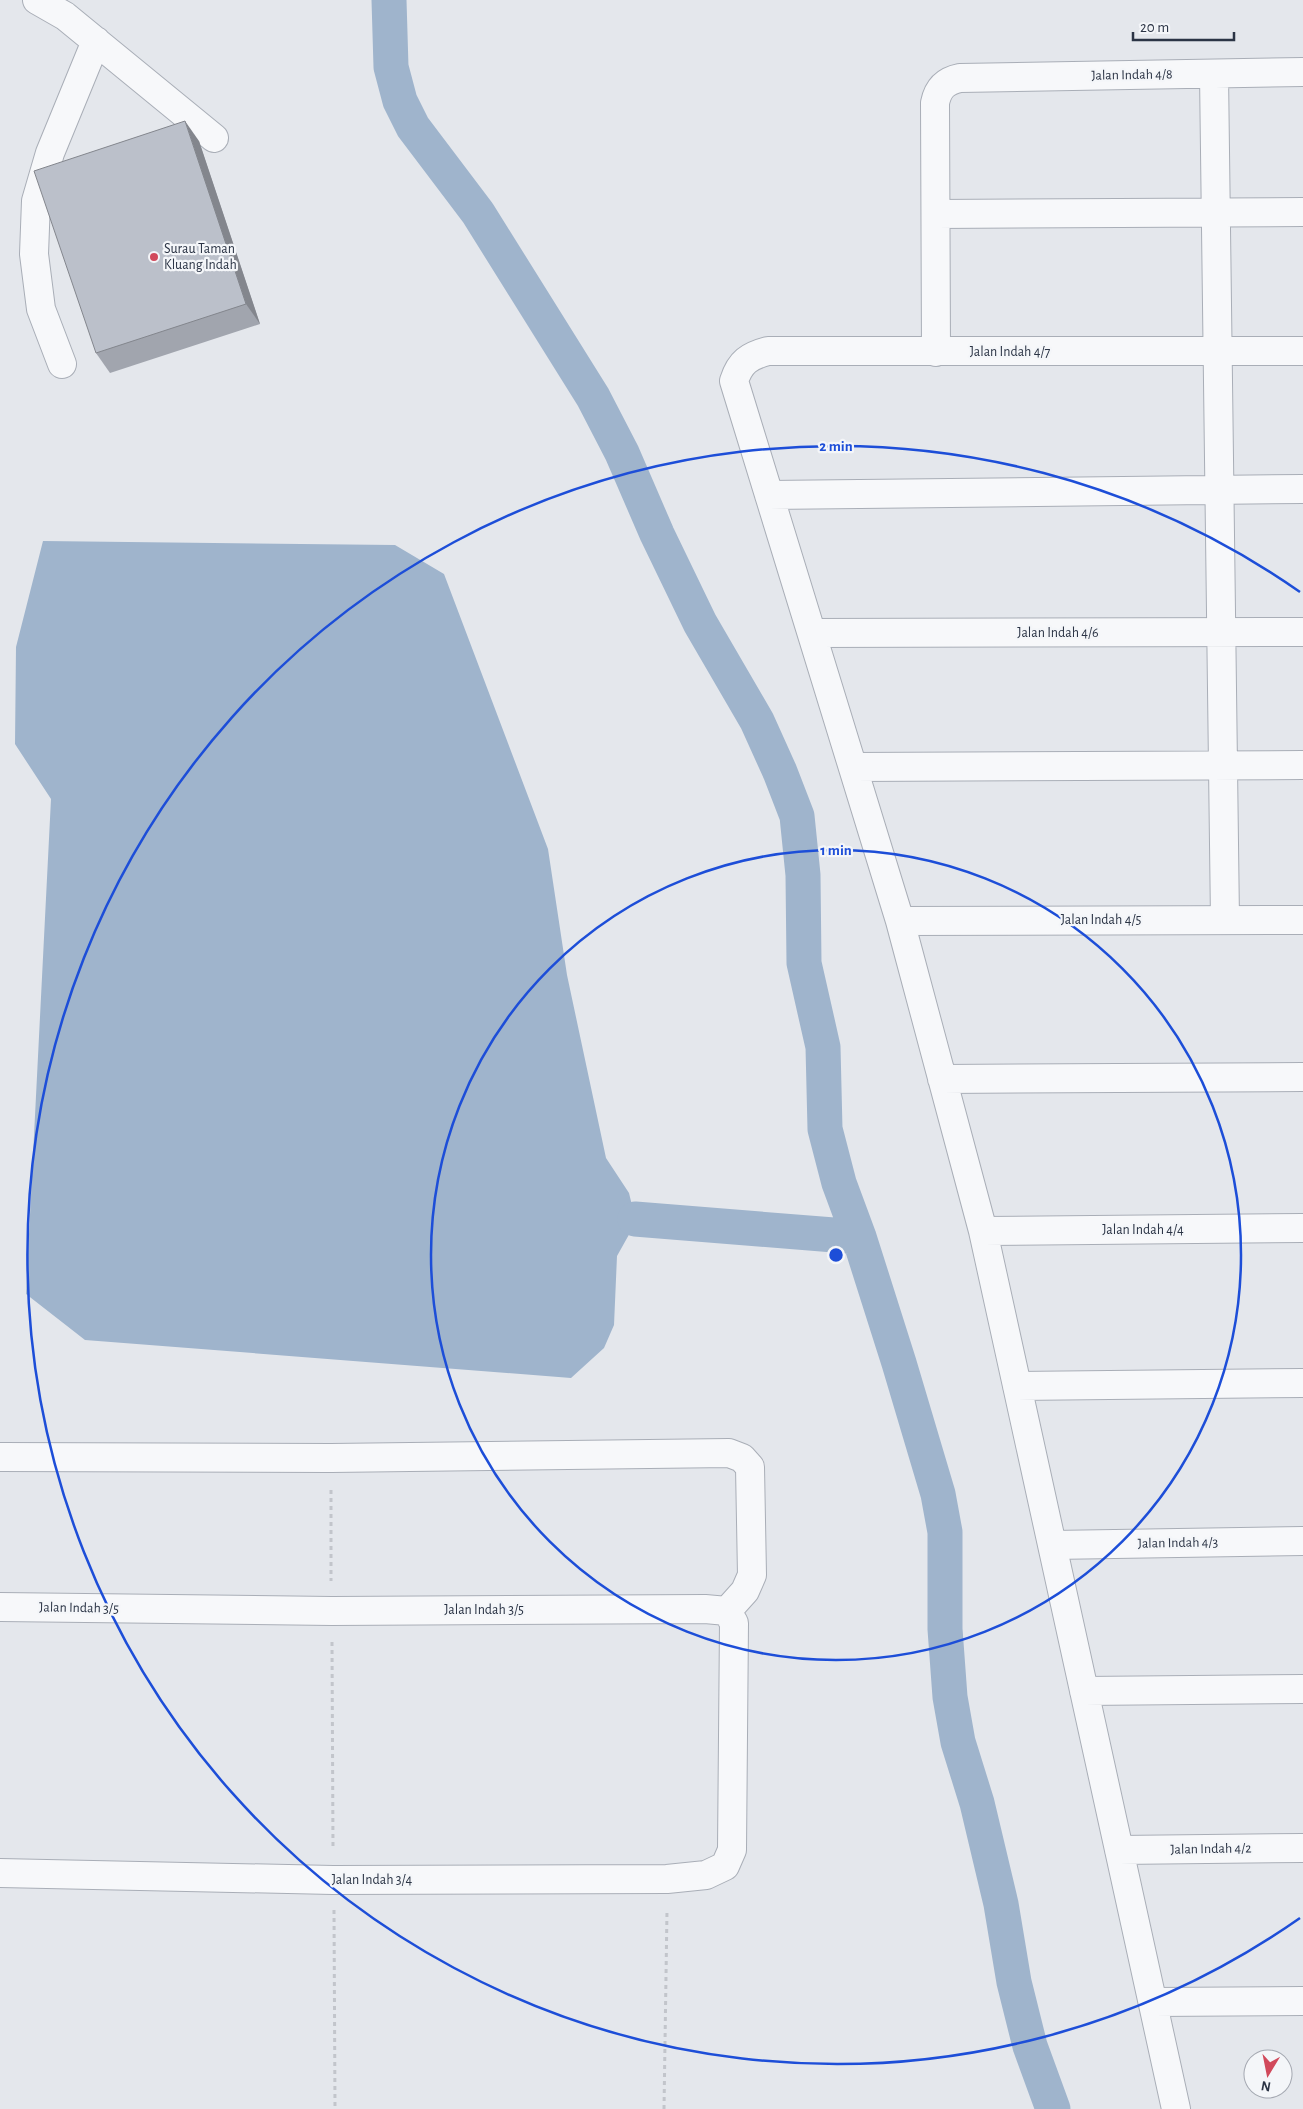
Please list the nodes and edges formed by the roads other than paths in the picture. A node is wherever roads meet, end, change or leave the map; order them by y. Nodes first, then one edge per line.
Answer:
1 (36, 0) edge
2 (96, 41) junction
3 (1303, 72) edge
4 (1214, 74) junction
5 (214, 138) dead end
6 (1216, 212) junction
7 (1303, 212) edge
8 (936, 214) junction
9 (1303, 351) edge
10 (936, 352) junction
11 (1217, 352) junction
12 (62, 364) dead end
13 (1303, 489) edge
14 (1219, 490) junction
15 (769, 495) junction
16 (1303, 632) edge
17 (812, 633) junction
18 (1221, 633) junction
19 (1223, 765) junction
20 (1303, 765) edge
21 (853, 767) junction
22 (1224, 920) junction
23 (1303, 920) edge
24 (900, 921) junction
25 (1303, 1077) edge
26 (942, 1079) junction
27 (1303, 1228) edge
28 (983, 1231) junction
29 (1303, 1383) edge
30 (1017, 1386) junction
31 (0, 1457) edge
32 (1303, 1541) edge
33 (1052, 1545) junction
34 (0, 1607) edge
35 (727, 1611) junction
36 (1303, 1689) edge
37 (1084, 1691) junction
38 (1303, 1848) edge
39 (1119, 1850) junction
40 (0, 1873) edge
41 (1303, 2001) edge
42 (1153, 2002) junction
43 (1176, 2109) edge

1 - 2 street
2 - 5 street
2 - 12 street
3 - 4 street, Jalan Indah 4/8
4 - 6 street
4 - 8 street, Jalan Indah 4/8
6 - 7 street
6 - 8 street
6 - 11 street
8 - 10 street
9 - 11 street, Jalan Indah 4/7
10 - 11 street, Jalan Indah 4/7
10 - 15 street, Jalan Indah 4/7
11 - 14 street
13 - 14 street
14 - 15 street
14 - 18 street
15 - 17 street
16 - 18 street, Jalan Indah 4/6
17 - 18 street, Jalan Indah 4/6
17 - 21 street
18 - 19 street
19 - 20 street
19 - 21 street
19 - 22 street
21 - 24 street
22 - 23 street, Jalan Indah 4/5
22 - 24 street, Jalan Indah 4/5
24 - 26 street
25 - 26 street
26 - 28 street
27 - 28 street, Jalan Indah 4/4
28 - 30 street
29 - 30 street
30 - 33 street
31 - 35 street
32 - 33 street, Jalan Indah 4/3
33 - 37 street
34 - 35 street, Jalan Indah 3/5
35 - 40 street, Jalan Indah 3/4
36 - 37 street
37 - 39 street
38 - 39 street, Jalan Indah 4/2
39 - 42 street
41 - 42 street
42 - 43 street

